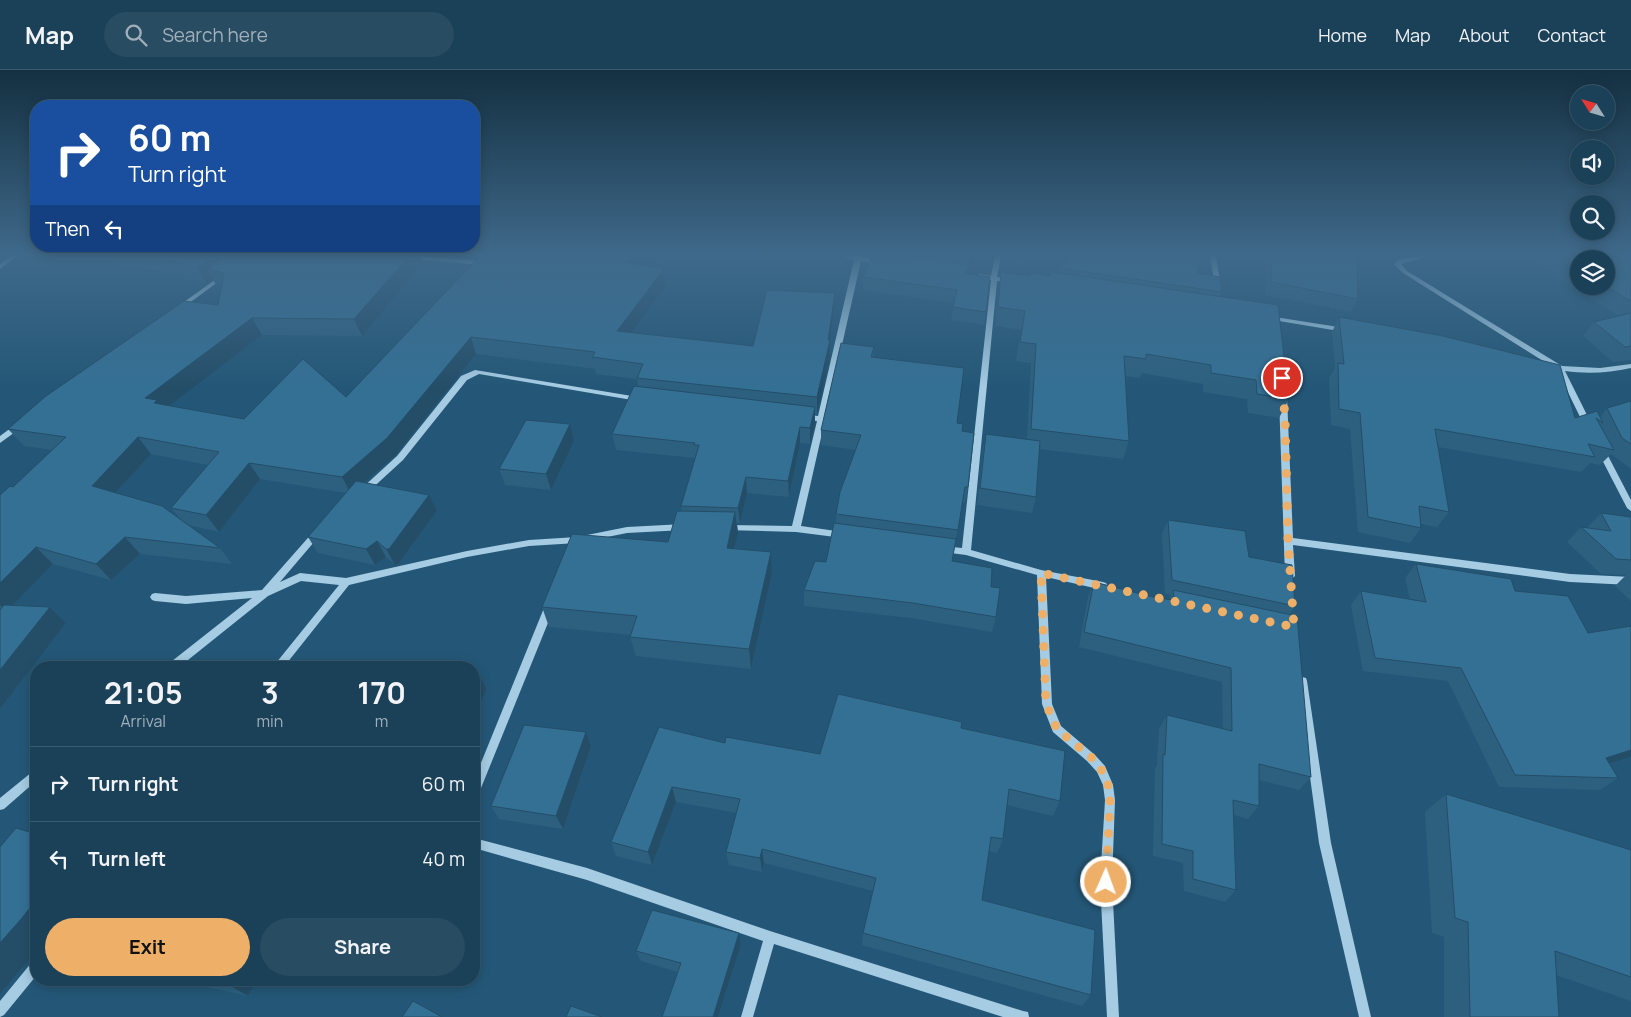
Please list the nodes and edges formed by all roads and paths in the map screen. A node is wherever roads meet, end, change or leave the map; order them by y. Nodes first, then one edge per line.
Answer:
1 (191, 300) edge
2 (848, 300) edge
3 (992, 300) edge
4 (1451, 300) edge
5 (174, 313) edge
6 (1258, 317) edge
7 (1355, 331) edge
8 (1540, 364) edge
9 (1631, 366) edge
10 (1560, 368) junction
11 (1283, 388) edge
12 (648, 400) edge
13 (792, 416) edge
14 (821, 419) junction
15 (22, 422) edge
16 (1590, 428) edge
17 (0, 440) edge
18 (1598, 445) edge
19 (355, 498) edge
20 (1631, 508) edge
21 (323, 528) edge
22 (690, 528) edge
23 (717, 528) edge
24 (796, 529) junction
25 (853, 536) edge
26 (1288, 541) junction
27 (938, 548) edge
28 (966, 552) junction
29 (1041, 573) junction
30 (1631, 580) edge
31 (346, 582) junction
32 (1109, 588) edge
33 (1291, 588) edge
34 (265, 592) junction
35 (155, 597) dead end
36 (552, 603) edge
37 (179, 661) edge
38 (283, 661) edge
39 (1300, 666) edge
40 (480, 778) edge
41 (30, 780) edge
42 (0, 805) edge
43 (480, 845) edge
44 (770, 937) junction
45 (30, 974) edge
46 (0, 1011) edge
47 (747, 1017) edge
48 (1023, 1017) edge
49 (1113, 1017) edge
50 (1365, 1017) edge

1 - 5 street
2 - 14 street
3 - 28 street
4 - 10 street
6 - 7 street
8 - 10 street
9 - 10 street
10 - 16 street
11 - 26 street
12 - 19 street
13 - 14 street
14 - 24 street
15 - 17 street
18 - 20 street
21 - 34 street
22 - 31 street
23 - 24 street
24 - 25 street
26 - 30 street
26 - 33 street
27 - 28 street
28 - 29 street
29 - 32 street
29 - 49 street
31 - 34 street
31 - 38 street
34 - 35 street
34 - 37 street
36 - 40 street
39 - 50 street
41 - 42 street
43 - 44 street
44 - 47 street
44 - 48 street
45 - 46 street

